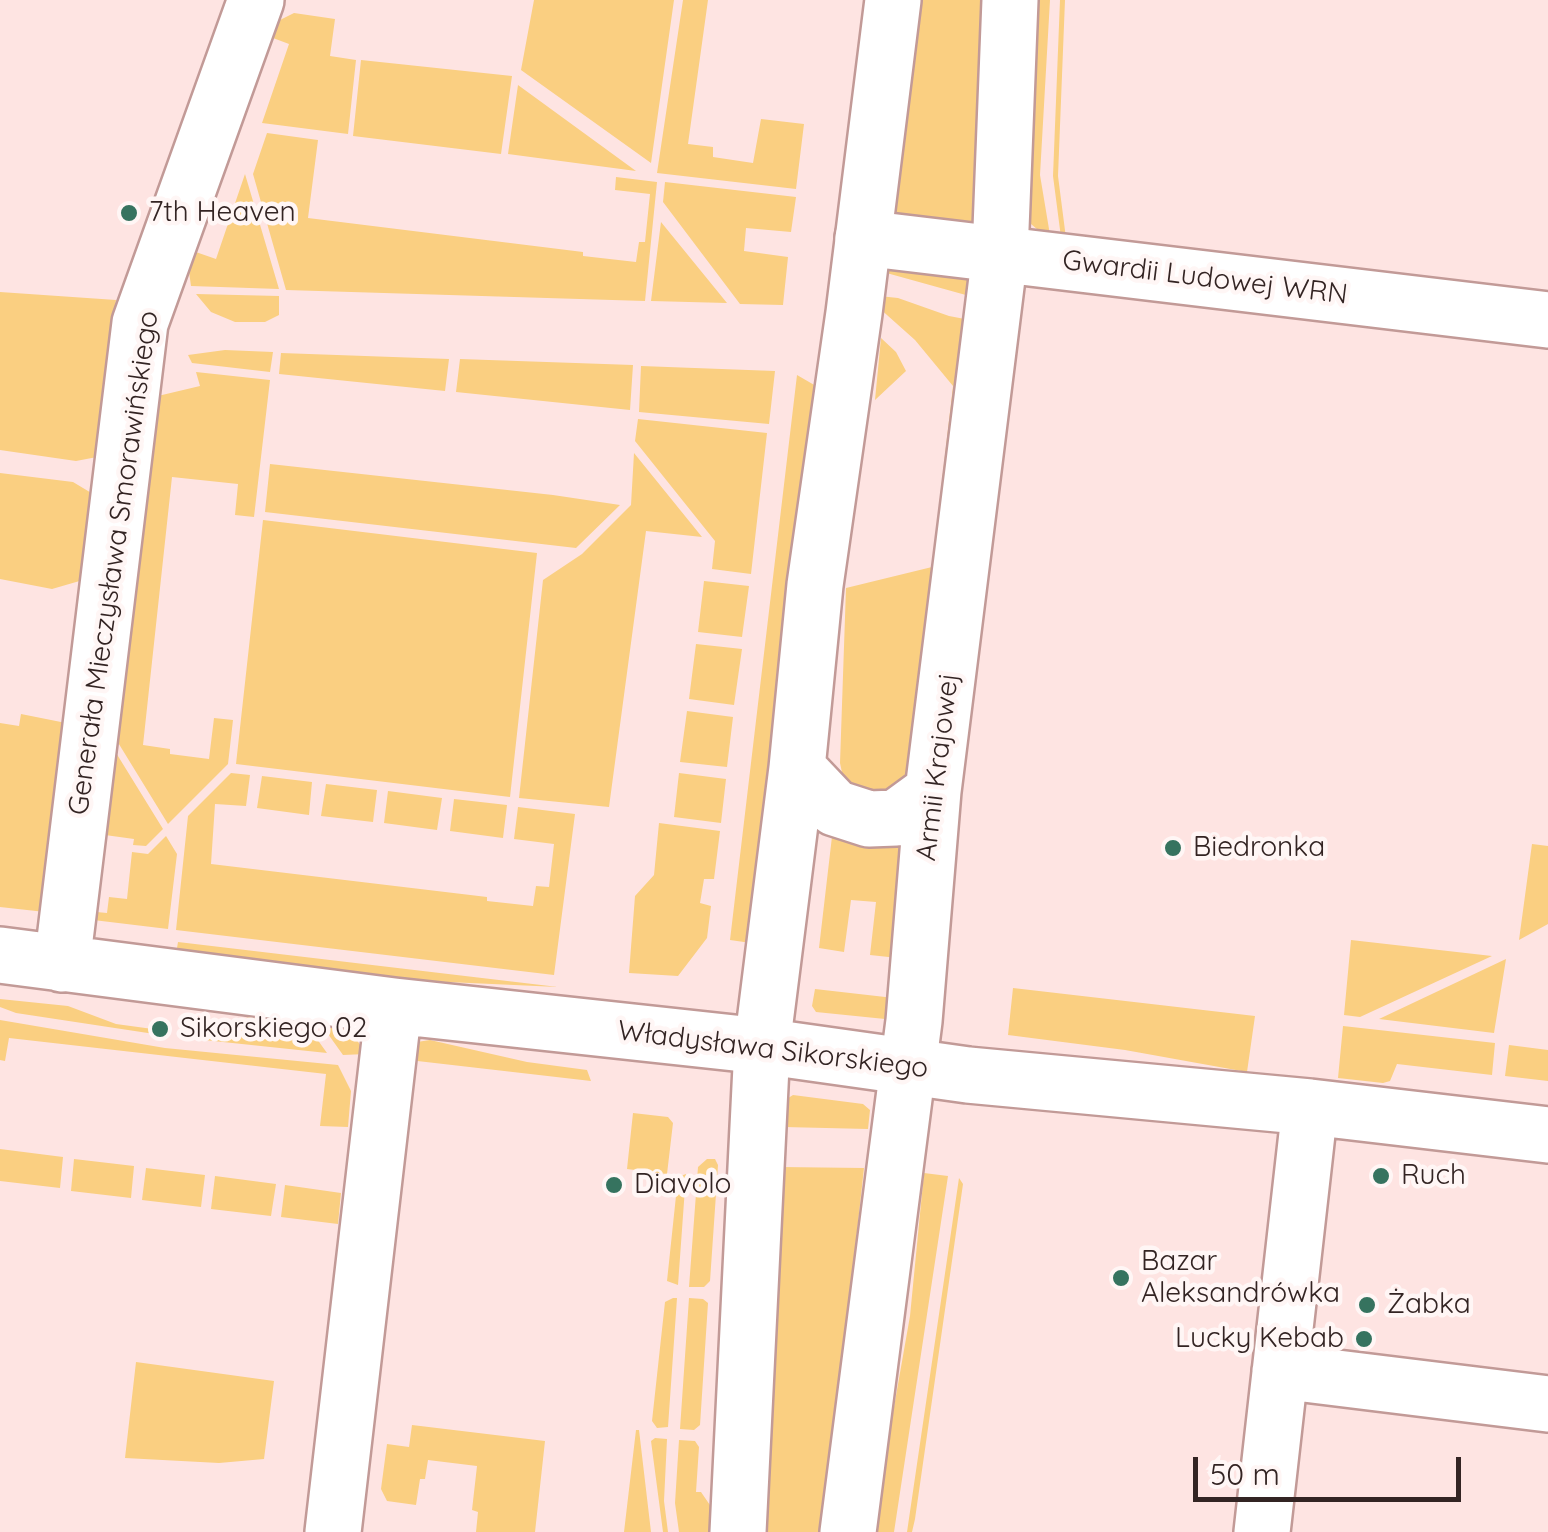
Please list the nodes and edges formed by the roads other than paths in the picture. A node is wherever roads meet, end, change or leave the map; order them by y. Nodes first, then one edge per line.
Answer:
1 (256, 0) edge
2 (892, 0) edge
3 (1010, 0) edge
4 (863, 238) junction
5 (1000, 254) junction
6 (1548, 320) edge
7 (796, 768) junction
8 (933, 791) junction
9 (0, 955) edge
10 (62, 964) junction
11 (394, 1006) junction
12 (762, 1046) junction
13 (906, 1067) junction
14 (1310, 1107) junction
15 (1548, 1135) edge
16 (1280, 1371) junction
17 (1548, 1404) edge
18 (334, 1532) edge
19 (738, 1532) edge
20 (848, 1532) edge
21 (1262, 1532) edge

1 - 10 street, Generała Mieczysława Smorawińskiego
2 - 4 street
3 - 5 street, Armii Krajowej
4 - 5 street, Gwardii Ludowej WRN
4 - 7 street
5 - 6 street, Gwardii Ludowej WRN
5 - 8 street, Armii Krajowej
7 - 8 street
7 - 12 street
8 - 13 street, Armii Krajowej
9 - 10 street, Władysława Sikorskiego
10 - 11 street, Władysława Sikorskiego
11 - 12 street, Władysława Sikorskiego
11 - 18 street
12 - 13 street, Władysława Sikorskiego
12 - 19 street
13 - 14 street, Władysława Sikorskiego
13 - 20 street, Armii Krajowej
14 - 15 street, Władysława Sikorskiego
14 - 16 street
16 - 17 street
16 - 21 street

